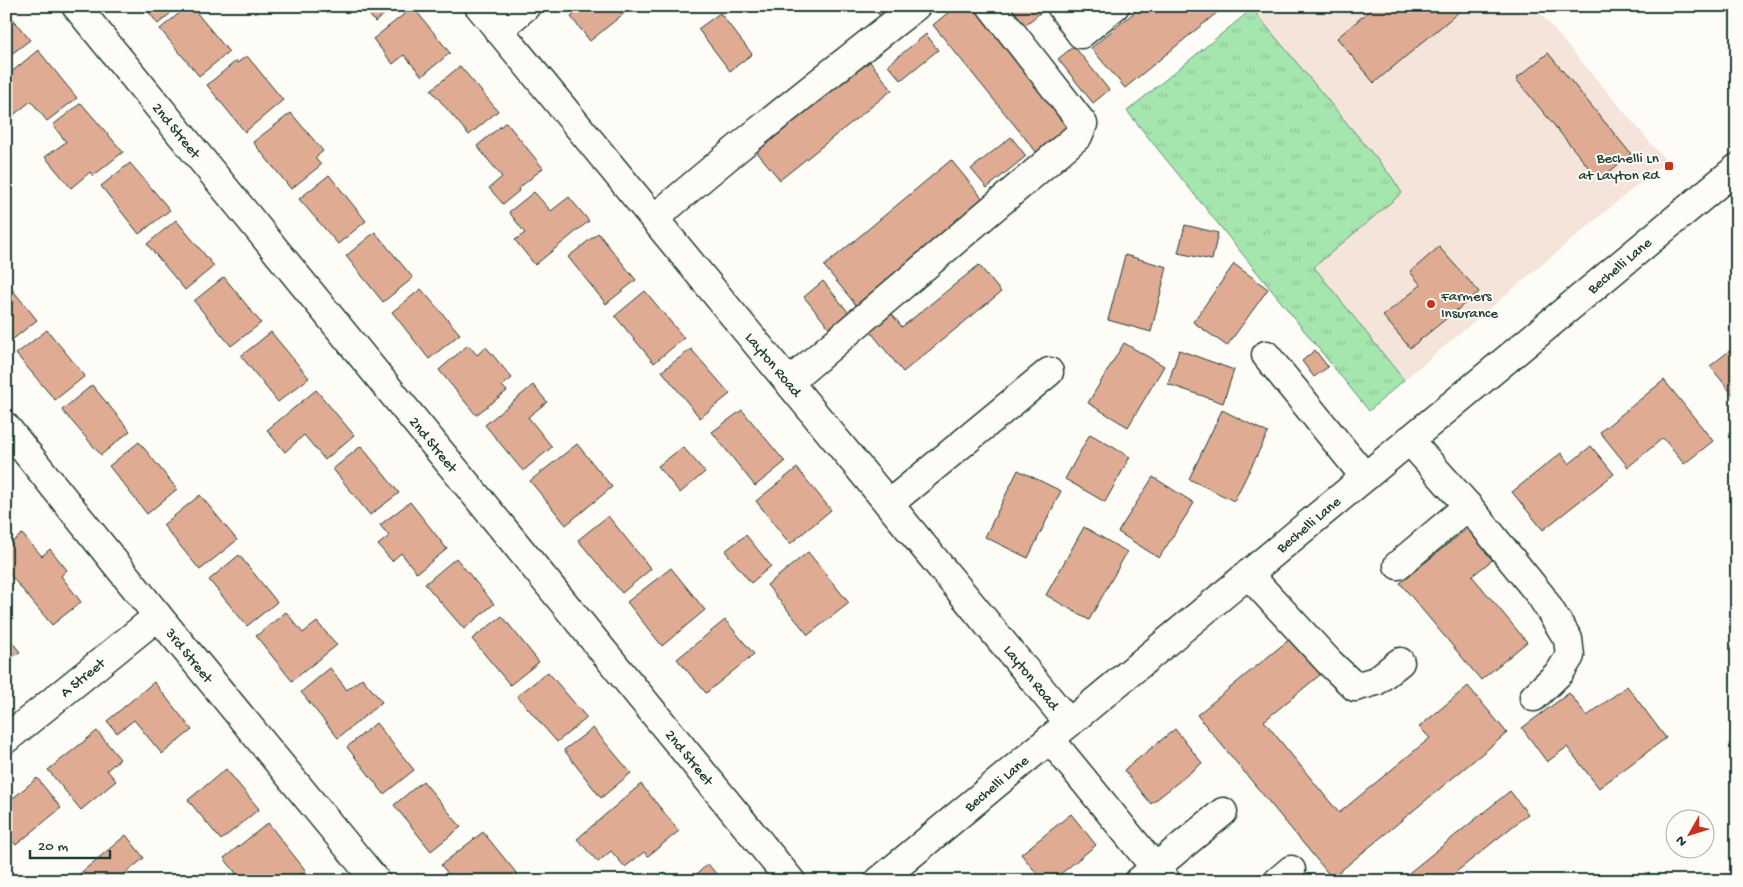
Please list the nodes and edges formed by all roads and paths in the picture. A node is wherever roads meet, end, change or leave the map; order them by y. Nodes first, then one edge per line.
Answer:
1 (76, 6) edge
2 (479, 6) edge
3 (526, 6) edge
4 (916, 6) edge
5 (991, 6) edge
6 (1061, 6) edge
7 (1115, 6) edge
8 (498, 30) junction
9 (1737, 168) edge
10 (654, 219) junction
11 (1266, 355) dead end
12 (1049, 372) dead end
13 (789, 382) junction
14 (6, 427) edge
15 (1409, 440) junction
16 (1365, 477) junction
17 (889, 504) junction
18 (1468, 506) junction
19 (1398, 565) dead end
20 (1248, 574) junction
21 (158, 616) junction
22 (1400, 662) dead end
23 (1534, 697) dead end
24 (1060, 731) junction
25 (6, 739) edge
26 (1223, 812) dead end
27 (1153, 876) edge
28 (376, 881) edge
29 (791, 881) edge
30 (879, 881) edge

1 - 29 street, 2nd Street
2 - 8 street, Layton Road
3 - 8 street
4 - 10 street
5 - 13 street
6 - 7 street
8 - 10 street, Layton Road
9 - 15 street, Bechelli Lane
10 - 13 street, Layton Road
11 - 16 street
12 - 17 street
13 - 17 street, Layton Road
14 - 21 street, 3rd Street
15 - 16 street, Bechelli Lane
15 - 18 street
16 - 20 street, Bechelli Lane
17 - 24 street, Layton Road
18 - 19 street
18 - 23 street
20 - 22 street
20 - 24 street, Bechelli Lane
21 - 25 street, A Street
21 - 28 street, 3rd Street
24 - 27 street, Layton Road
24 - 30 street, Bechelli Lane
26 - 27 street

